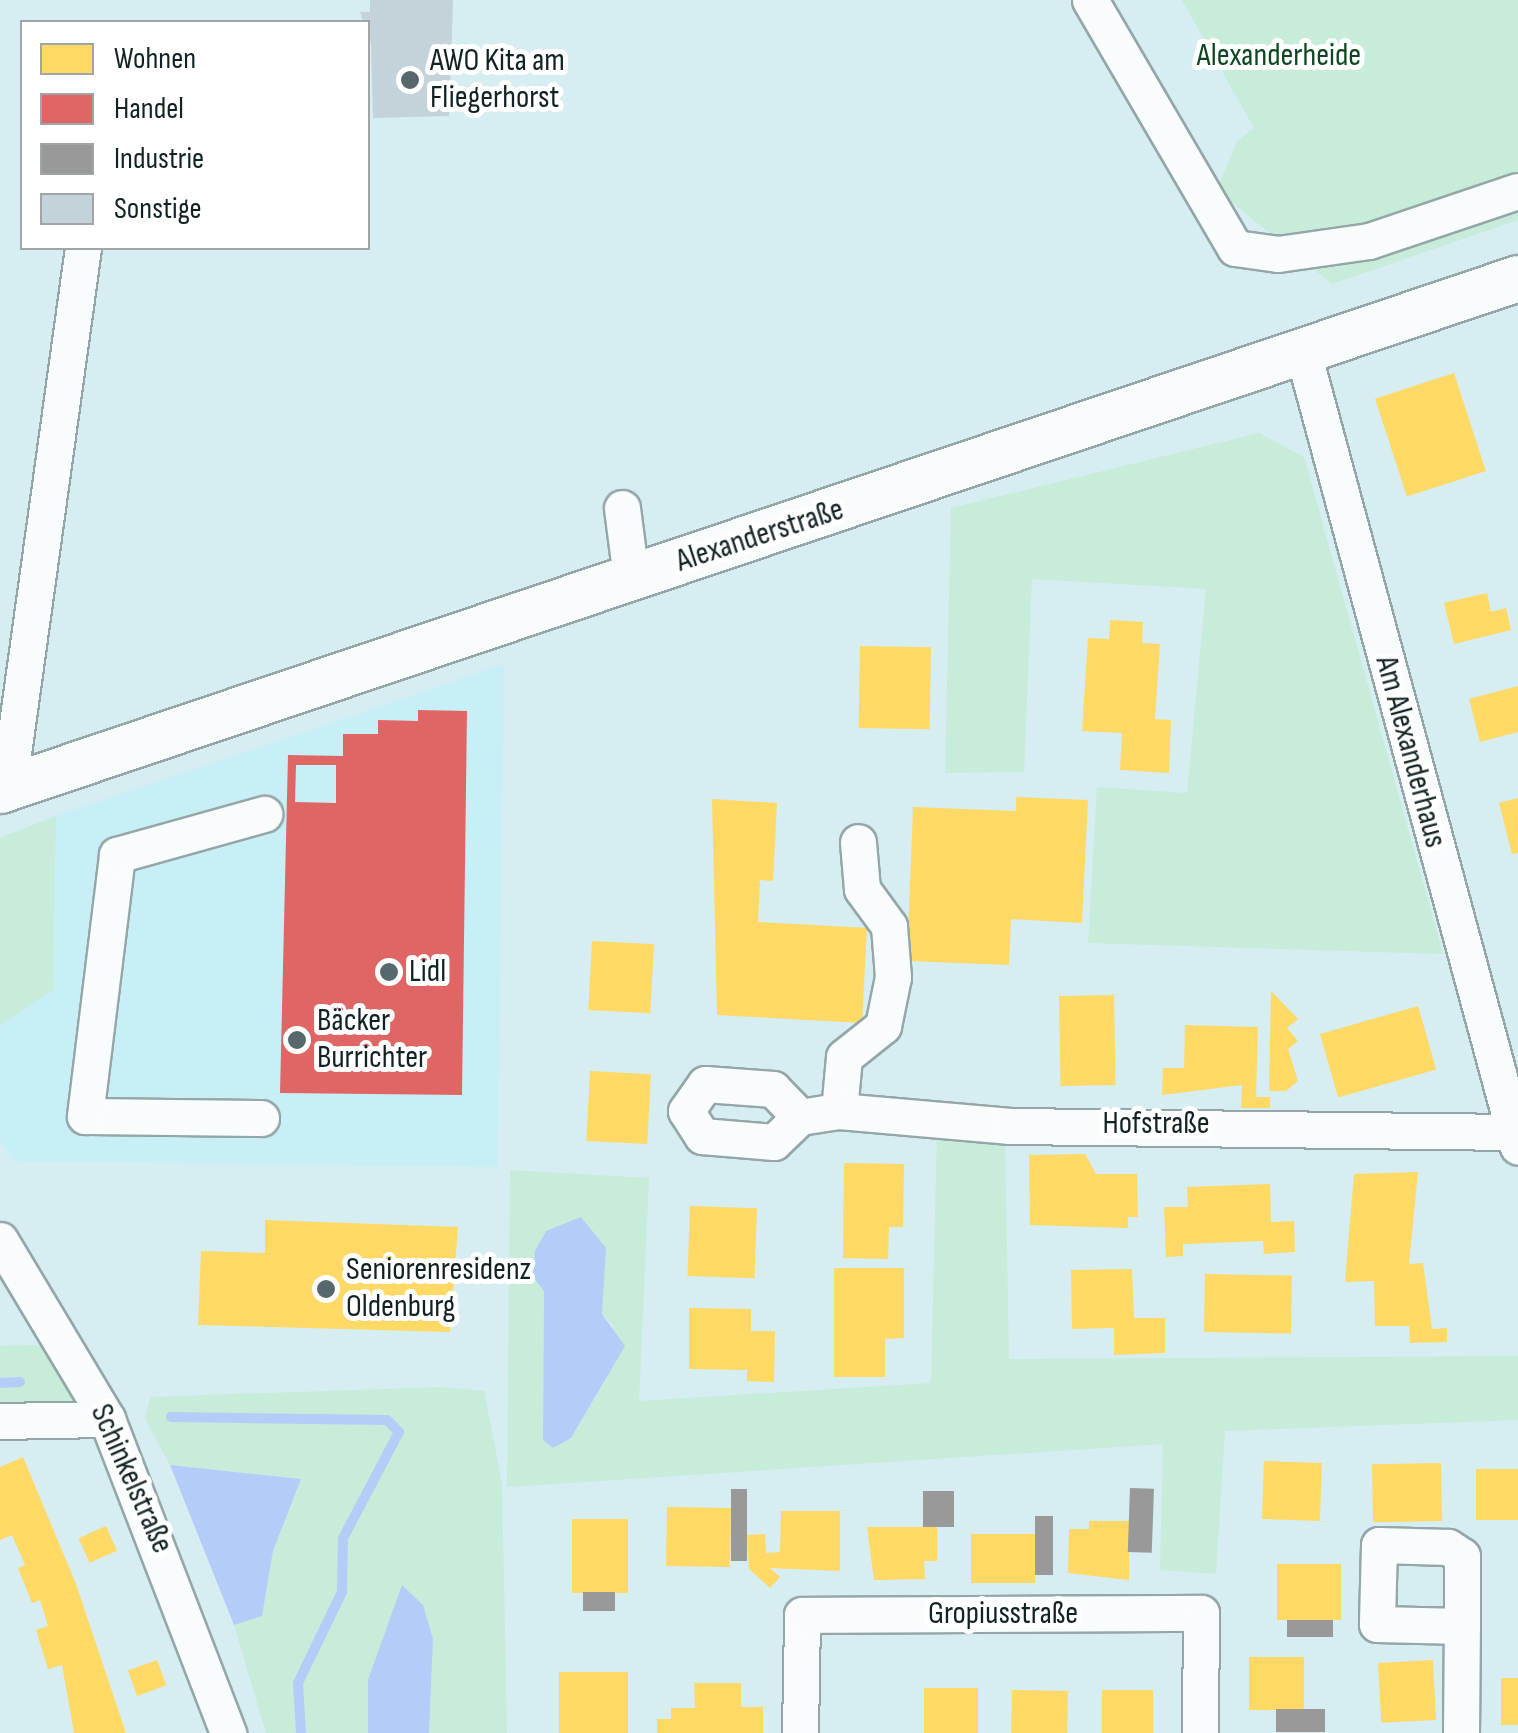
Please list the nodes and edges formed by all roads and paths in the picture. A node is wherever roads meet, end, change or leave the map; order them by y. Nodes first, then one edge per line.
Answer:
1 (1090, 0) edge
2 (1518, 191) edge
3 (84, 250) edge
4 (1518, 278) edge
5 (1304, 356) junction
6 (622, 508) dead end
7 (632, 577) junction
8 (4, 790) edge
9 (264, 814) dead end
10 (858, 842) dead end
11 (839, 1111) junction
12 (800, 1117) dead end
13 (261, 1118) dead end
14 (1517, 1137) edge
15 (0, 1240) edge
16 (107, 1419) junction
17 (0, 1421) edge
18 (1462, 1626) dead end
19 (228, 1733) edge
20 (800, 1733) edge
21 (1200, 1733) edge
22 (1462, 1733) edge

1 - 2 street
3 - 8 street
4 - 5 main road, Alexanderstraße
5 - 7 main road, Alexanderstraße
5 - 14 street, Am Alexanderhaus
6 - 7 street
7 - 8 main road, Alexanderstraße
9 - 13 street
10 - 11 street
11 - 12 street, Hofstraße
11 - 14 street, Hofstraße
15 - 16 street, Schinkelstraße
16 - 17 street
16 - 19 street, Schinkelstraße
18 - 22 street
20 - 21 street, Gropiusstraße

